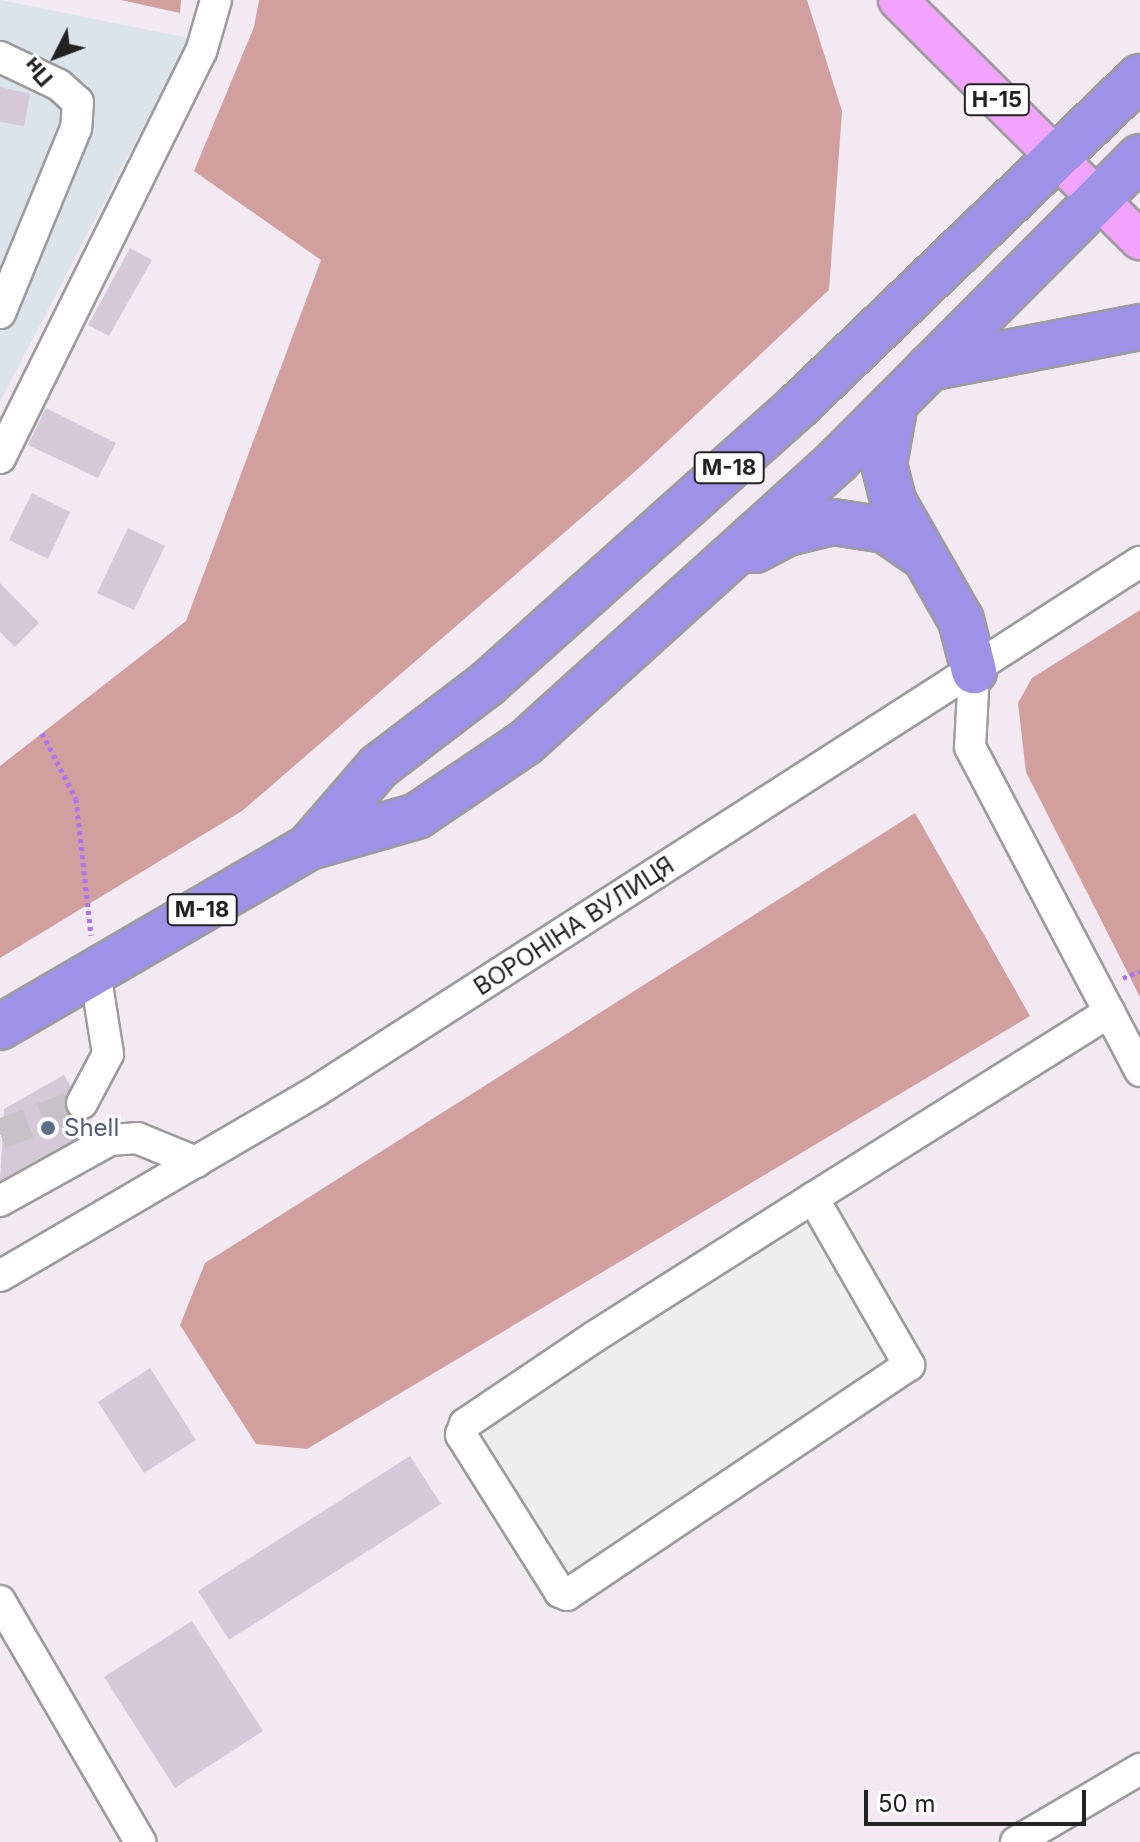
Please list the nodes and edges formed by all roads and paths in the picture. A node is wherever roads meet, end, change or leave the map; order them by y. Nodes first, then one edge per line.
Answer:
1 (216, 0) edge
2 (898, 0) edge
3 (0, 57) edge
4 (1140, 77) edge
5 (1140, 157) edge
6 (1056, 159) junction
7 (1096, 200) junction
8 (1140, 240) edge
9 (0, 313) edge
10 (1140, 327) edge
11 (929, 368) junction
12 (895, 403) junction
13 (0, 458) edge
14 (929, 560) junction
15 (1140, 562) edge
16 (718, 570) junction
17 (974, 671) junction
18 (42, 733) dead end
19 (309, 847) junction
20 (95, 972) junction
21 (1110, 1012) junction
22 (0, 1027) edge
23 (1140, 1071) edge
24 (82, 1103) tunnel mouth
25 (196, 1162) junction
26 (813, 1198) junction
27 (0, 1201) edge
28 (0, 1276) edge
29 (0, 1601) edge
30 (1140, 1769) edge
31 (140, 1842) edge
32 (1016, 1842) edge

1 - 13 street
2 - 6 main road, Н-15
3 - 9 street
4 - 6 highway, М-18
5 - 7 highway, М-18
6 - 7 main road, Н-15
6 - 19 highway, М-18
7 - 8 main road
7 - 11 highway, М-18
10 - 11 highway
11 - 12 highway, М-18
12 - 14 highway
12 - 16 highway, М-18
14 - 16 highway
14 - 17 highway
15 - 17 street, ВОРОНІНА ВУЛИЦЯ
16 - 19 highway, М-18
17 - 21 street
17 - 25 street, ВОРОНІНА ВУЛИЦЯ
18 - 20 path
19 - 20 highway, М-18
20 - 22 highway, М-18
20 - 24 street
21 - 23 street
21 - 26 street
25 - 27 street
25 - 28 street, ВОРОНІНА ВУЛИЦЯ
26 - 26 street
29 - 31 street
30 - 32 street

